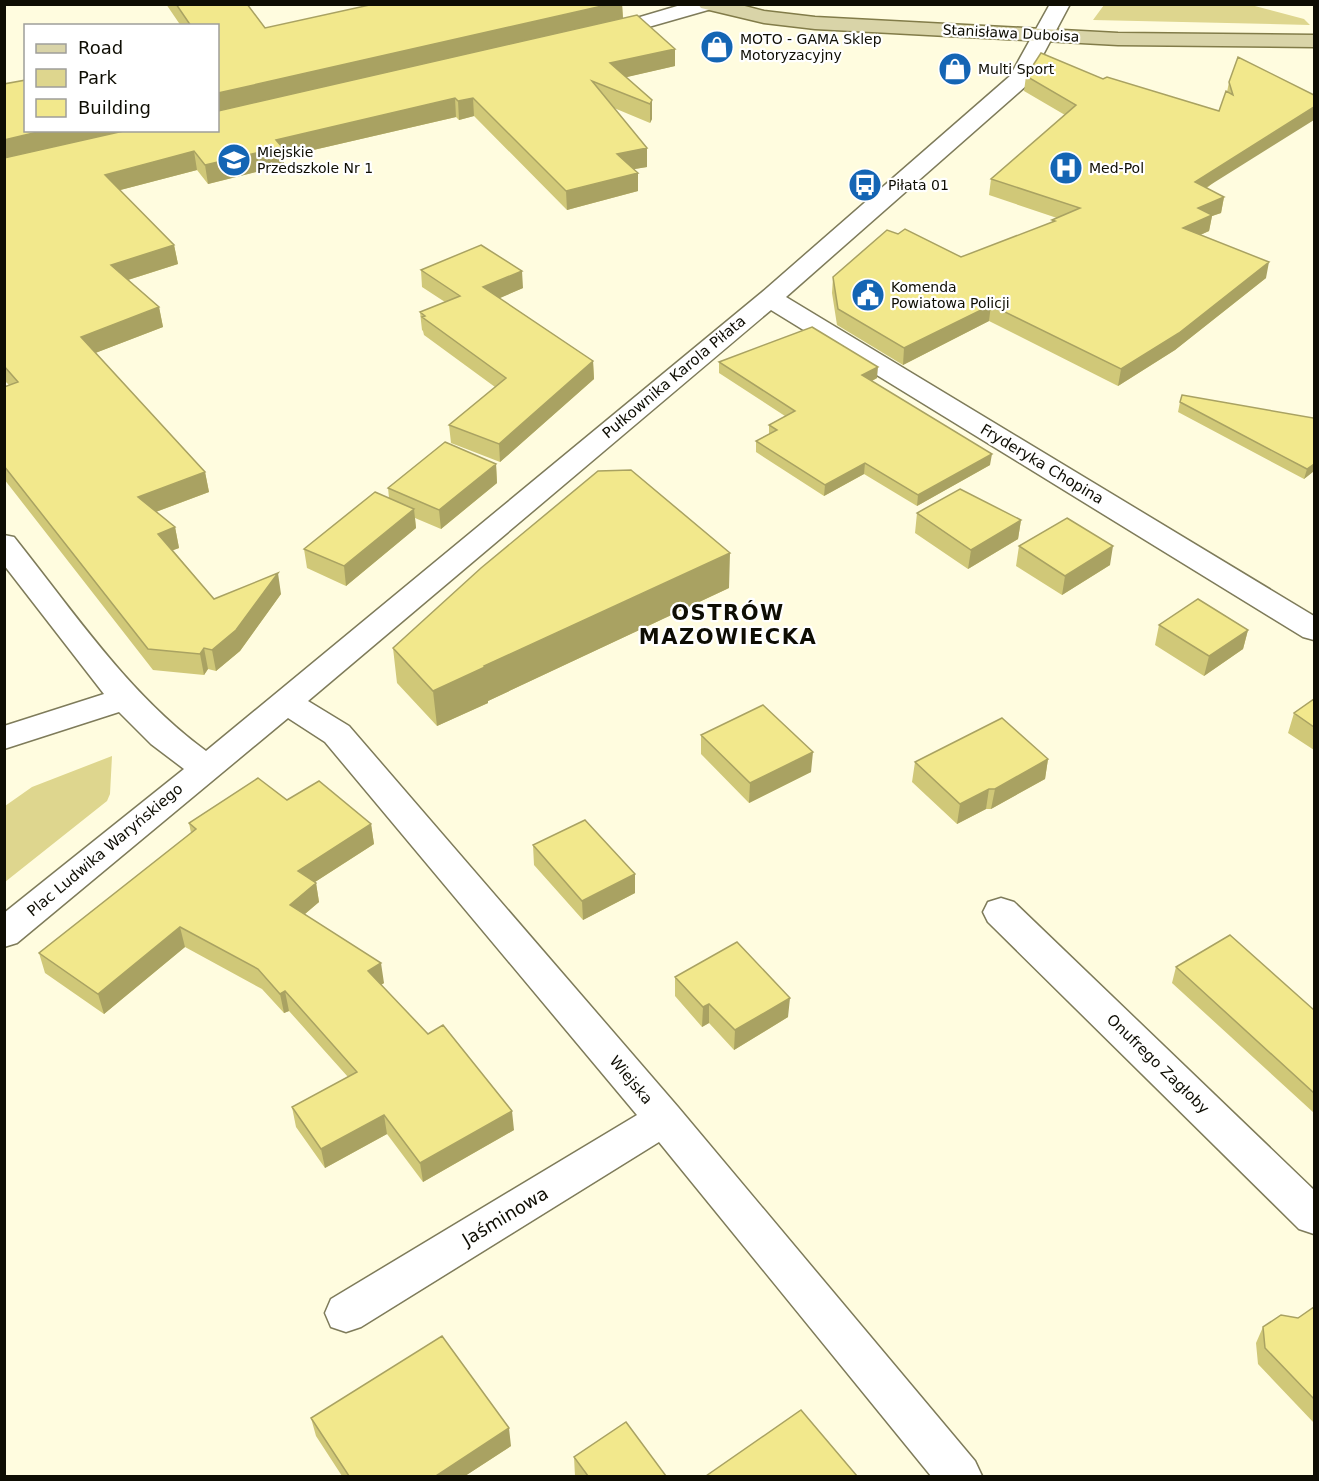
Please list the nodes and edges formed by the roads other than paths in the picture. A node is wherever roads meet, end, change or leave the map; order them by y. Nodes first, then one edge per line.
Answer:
1 (708, 4) edge
2 (1060, 4) edge
3 (1043, 35) junction
4 (582, 38) edge
5 (1314, 41) edge
6 (770, 298) junction
7 (4, 543) edge
8 (1314, 630) edge
9 (125, 699) junction
10 (286, 702) junction
11 (4, 738) edge
12 (206, 767) junction
13 (1001, 912) dead end
14 (4, 933) edge
15 (664, 1119) junction
16 (1314, 1216) edge
17 (346, 1313) dead end
18 (958, 1476) edge

1 - 3 main road, Stanisława Duboisa
1 - 4 street
2 - 3 street, Pułkownika Karola Piłata
3 - 5 main road, Stanisława Duboisa
3 - 6 street, Pułkownika Karola Piłata
6 - 8 street, Fryderyka Chopina
6 - 10 street, Pułkownika Karola Piłata
7 - 9 street
9 - 11 street
9 - 12 street
10 - 12 street, Plac Ludwika Waryńskiego
10 - 15 street, Wiejska
12 - 14 street, Plac Ludwika Waryńskiego
13 - 16 street, Onufrego Zagłoby
15 - 17 street, Jaśminowa
15 - 18 street, Wiejska

